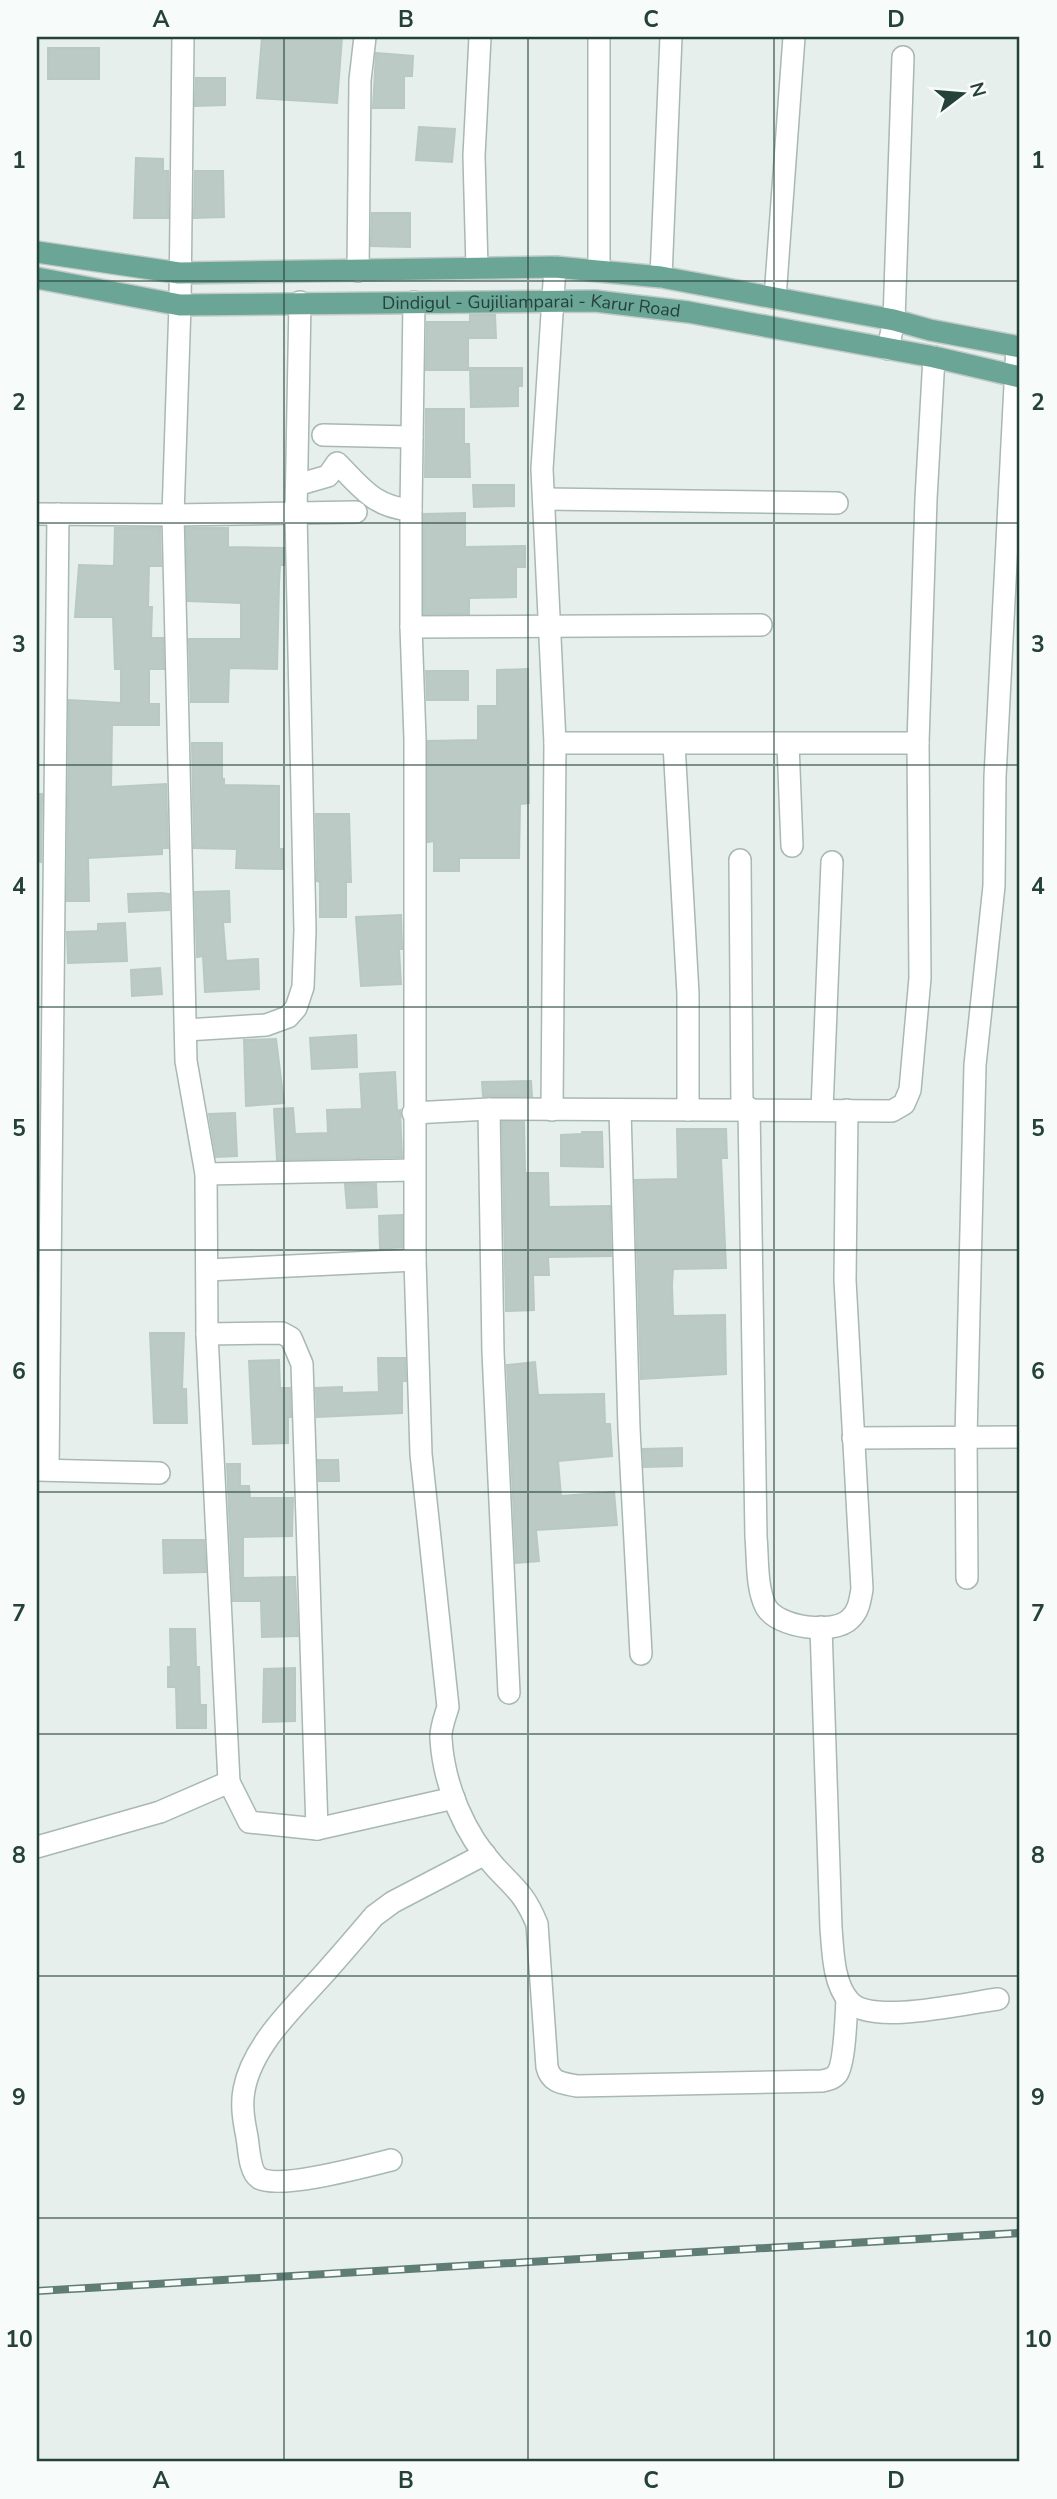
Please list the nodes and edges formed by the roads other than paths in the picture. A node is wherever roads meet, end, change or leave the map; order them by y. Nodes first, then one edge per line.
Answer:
1 (183, 37) edge
2 (365, 37) edge
3 (480, 37) edge
4 (599, 37) edge
5 (671, 37) edge
6 (794, 37) edge
7 (902, 57) dead end
8 (37, 252) edge
9 (555, 267) junction
10 (477, 268) junction
11 (598, 270) junction
12 (358, 271) junction
13 (179, 273) junction
14 (661, 277) junction
15 (37, 278) edge
16 (775, 298) junction
17 (300, 302) junction
18 (414, 302) junction
19 (552, 302) junction
20 (180, 304) junction
21 (894, 320) junction
22 (1018, 346) edge
23 (888, 349) junction
24 (934, 357) junction
25 (1018, 376) edge
26 (298, 386) junction
27 (323, 435) junction
28 (412, 437) junction
29 (337, 463) junction
30 (297, 485) junction
31 (545, 499) junction
32 (837, 503) dead end
33 (411, 510) junction
34 (356, 512) dead end
35 (296, 513) junction
36 (47, 514) edge
37 (173, 515) junction
38 (548, 625) junction
39 (761, 625) dead end
40 (411, 626) junction
41 (46, 712) edge
42 (555, 743) junction
43 (918, 743) junction
44 (674, 744) junction
45 (788, 744) junction
46 (792, 846) dead end
47 (740, 860) dead end
48 (832, 862) dead end
49 (45, 944) edge
50 (186, 1030) junction
51 (745, 1108) junction
52 (489, 1109) junction
53 (552, 1110) junction
54 (620, 1110) junction
55 (688, 1110) junction
56 (822, 1110) junction
57 (847, 1110) junction
58 (413, 1112) junction
59 (414, 1170) junction
60 (44, 1173) edge
61 (206, 1174) junction
62 (415, 1260) junction
63 (207, 1270) junction
64 (207, 1334) junction
65 (853, 1437) junction
66 (966, 1437) junction
67 (1020, 1437) edge
68 (42, 1470) edge
69 (159, 1473) dead end
70 (967, 1578) dead end
71 (821, 1628) junction
72 (641, 1654) dead end
73 (509, 1693) dead end
74 (229, 1783) junction
75 (454, 1798) junction
76 (317, 1829) junction
77 (37, 1847) edge
78 (485, 1854) junction
79 (998, 1999) dead end
80 (847, 2000) junction
81 (391, 2160) dead end

1 - 13 street
2 - 12 street
3 - 10 street
4 - 11 street
5 - 14 street
6 - 16 street
7 - 21 street
8 - 13 main road, Dindigul - Gujiliamparai - Karur Road
9 - 10 main road, Dindigul - Gujiliamparai - Karur Road
9 - 11 main road, Dindigul - Gujiliamparai - Karur Road
9 - 19 street
10 - 12 main road, Dindigul - Gujiliamparai - Karur Road
11 - 14 main road, Dindigul - Gujiliamparai - Karur Road
12 - 13 main road, Dindigul - Gujiliamparai - Karur Road
13 - 20 street
14 - 16 main road, Dindigul - Gujiliamparai - Karur Road
15 - 20 main road, Dindigul - Gujiliamparai - Karur Road
16 - 21 main road, Dindigul - Gujiliamparai - Karur Road
17 - 18 main road, Dindigul - Gujiliamparai - Karur Road
17 - 20 main road, Dindigul - Gujiliamparai - Karur Road
17 - 26 street
18 - 19 main road, Dindigul - Gujiliamparai - Karur Road
18 - 28 street
19 - 23 main road, Dindigul - Gujiliamparai - Karur Road
19 - 31 street
20 - 37 street
21 - 22 main road, Dindigul - Gujiliamparai - Karur Road
21 - 23 street
22 - 25 street
23 - 24 main road, Dindigul - Gujiliamparai - Karur Road
24 - 25 main road, Dindigul - Gujiliamparai - Karur Road
24 - 43 street
25 - 66 street
26 - 27 street
26 - 30 street
27 - 28 street
27 - 29 street
28 - 33 street
29 - 30 street
29 - 33 street
30 - 35 street
31 - 32 street
31 - 38 street
33 - 40 street
34 - 35 street
35 - 37 street
35 - 50 street
36 - 37 street
36 - 41 street
37 - 50 street
38 - 39 street
38 - 40 street
38 - 42 street
40 - 58 street
41 - 49 street
42 - 44 street
42 - 53 street
43 - 45 street
43 - 57 street
44 - 45 street
44 - 55 street
45 - 46 street
47 - 51 street
48 - 56 street
49 - 60 street
50 - 61 street
51 - 55 street
51 - 56 street
51 - 71 street
52 - 53 street
52 - 58 street
52 - 73 street
53 - 54 street
54 - 55 street
54 - 72 street
56 - 57 street
57 - 65 street
58 - 59 street
59 - 61 street
59 - 62 street
60 - 68 street
61 - 63 street
62 - 63 street
62 - 75 street
63 - 64 street
64 - 74 street
64 - 76 street
65 - 66 street
65 - 71 street
66 - 67 street
66 - 70 street
68 - 69 street
71 - 80 street
74 - 76 street
74 - 77 street
75 - 76 street
75 - 78 street
78 - 80 street
78 - 81 street
79 - 80 street

